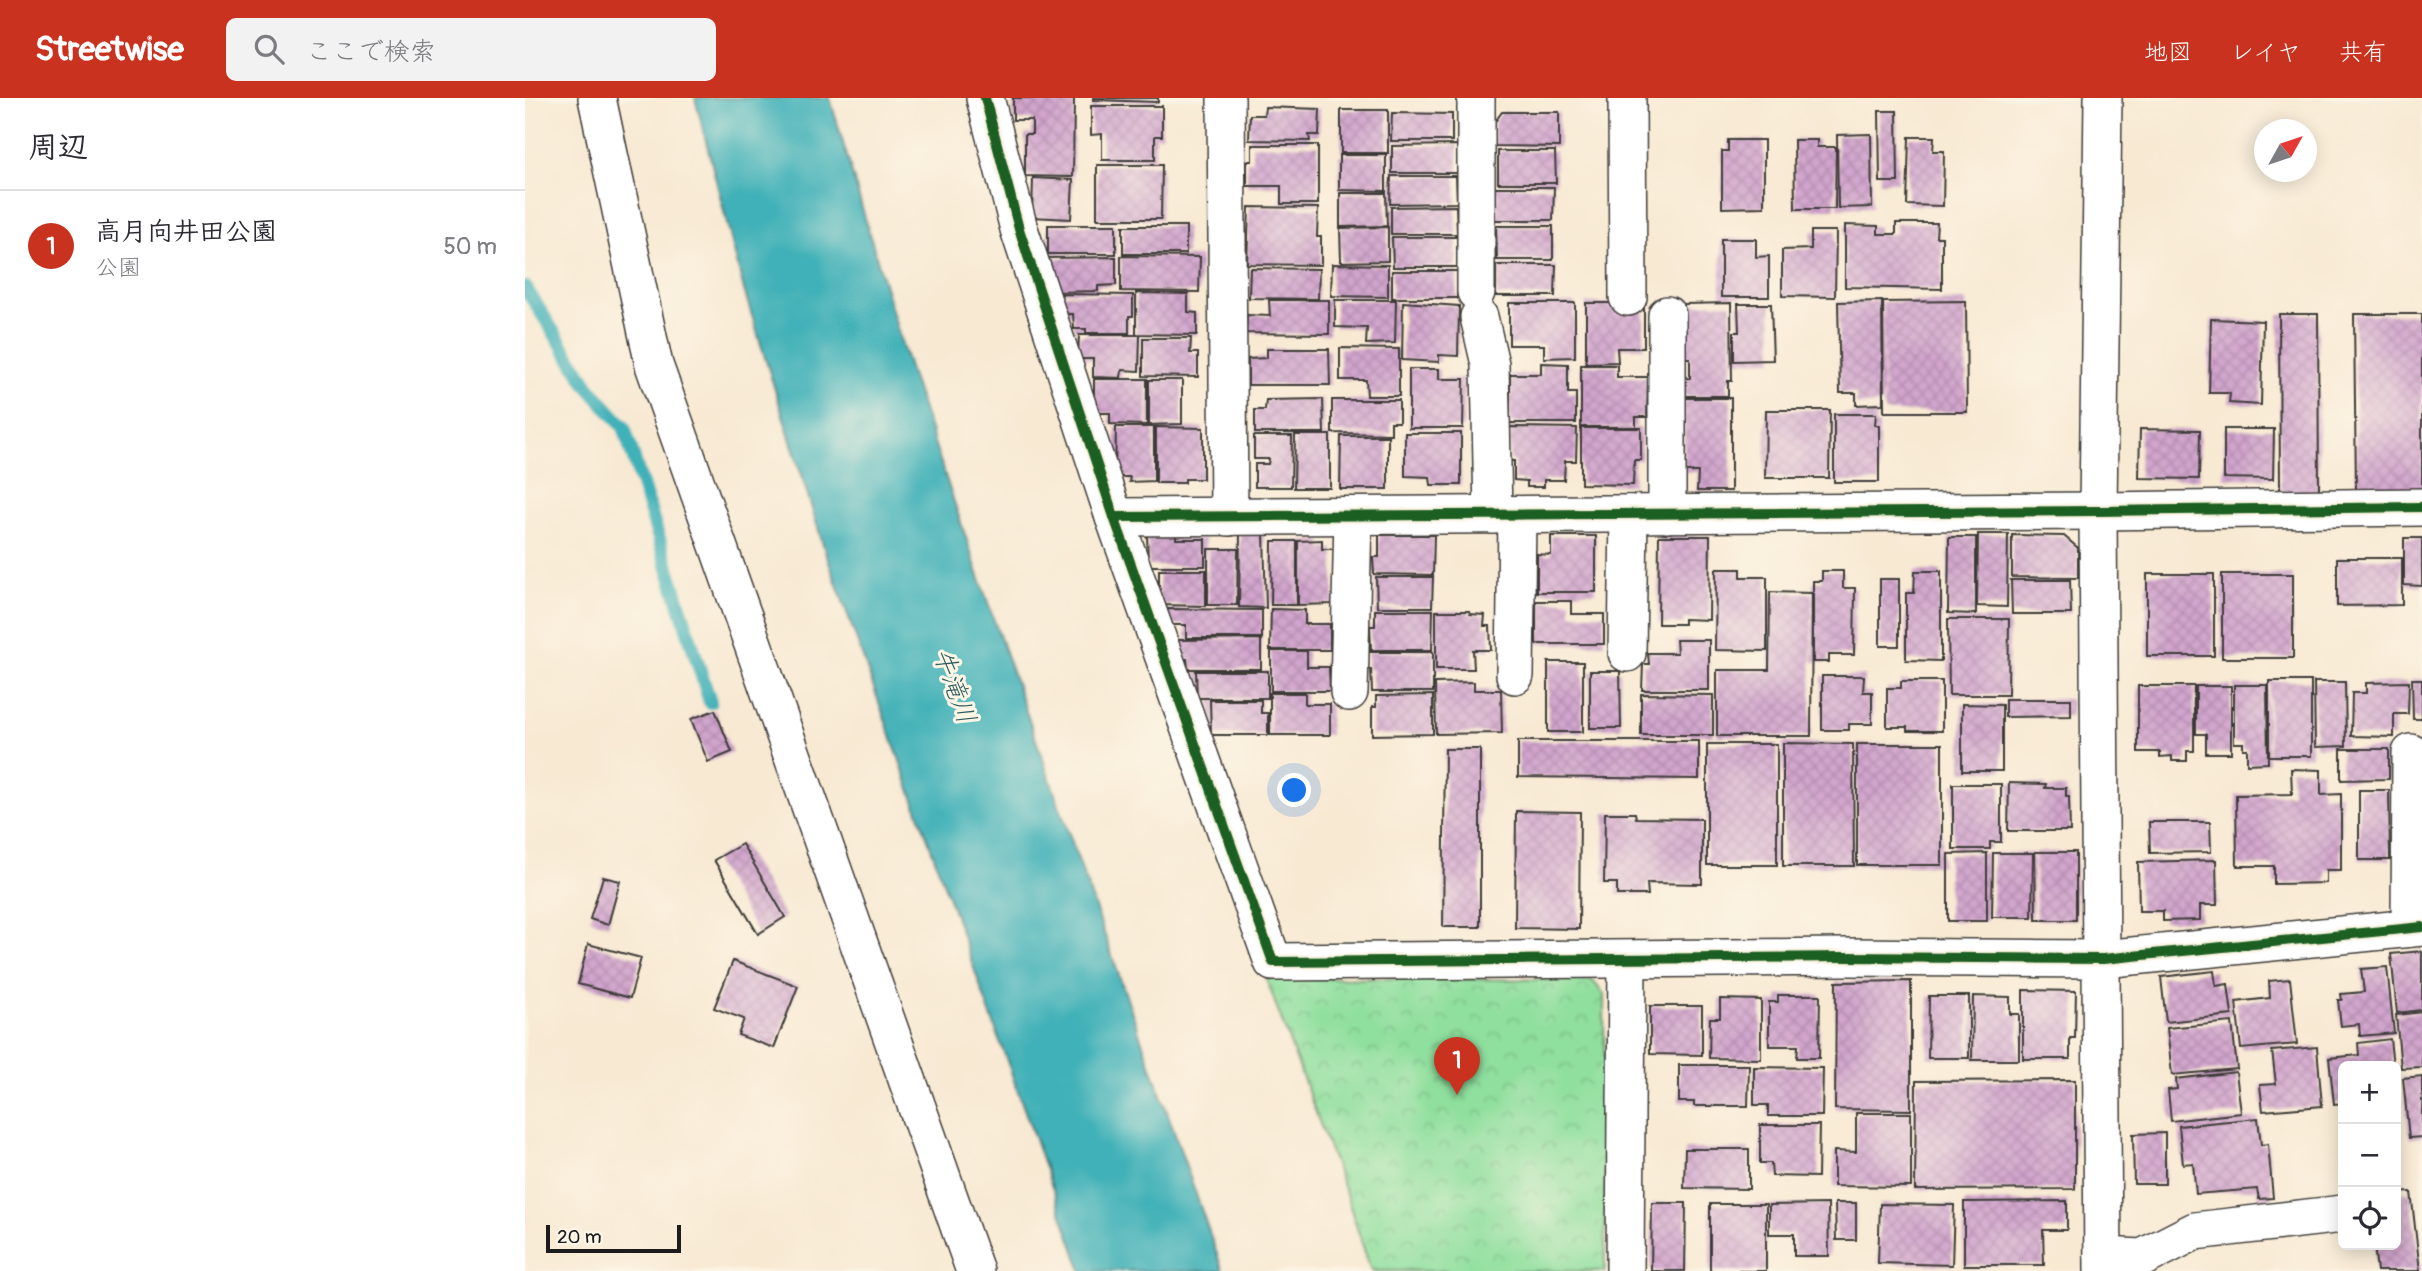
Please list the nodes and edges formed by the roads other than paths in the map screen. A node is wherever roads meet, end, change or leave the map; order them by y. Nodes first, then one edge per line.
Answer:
1 (597, 98) edge
2 (985, 98) edge
3 (1226, 98) edge
4 (1476, 98) edge
5 (1627, 98) edge
6 (2103, 98) edge
7 (1627, 298) dead end
8 (1667, 315) dead end
9 (2422, 507) edge
10 (2098, 511) junction
11 (1629, 514) junction
12 (1667, 514) junction
13 (1505, 515) junction
14 (1353, 516) junction
15 (1114, 517) junction
16 (1229, 517) junction
17 (1627, 653) dead end
18 (1515, 675) dead end
19 (1349, 692) dead end
20 (2411, 753) dead end
21 (2416, 928) edge
22 (2103, 959) junction
23 (1627, 960) junction
24 (2338, 1215) edge
25 (2103, 1263) edge
26 (975, 1271) edge
27 (1625, 1271) edge

1 - 26 street
2 - 15 street
3 - 16 street
4 - 13 street
5 - 7 street
6 - 10 street
8 - 12 street
9 - 10 street
10 - 12 street
10 - 22 street
11 - 12 street
11 - 13 street
11 - 17 street
13 - 14 street
13 - 18 street
14 - 16 street
14 - 19 street
15 - 16 street
15 - 23 street
20 - 21 street
21 - 22 street
22 - 23 street
22 - 25 street
23 - 27 street
24 - 25 street

